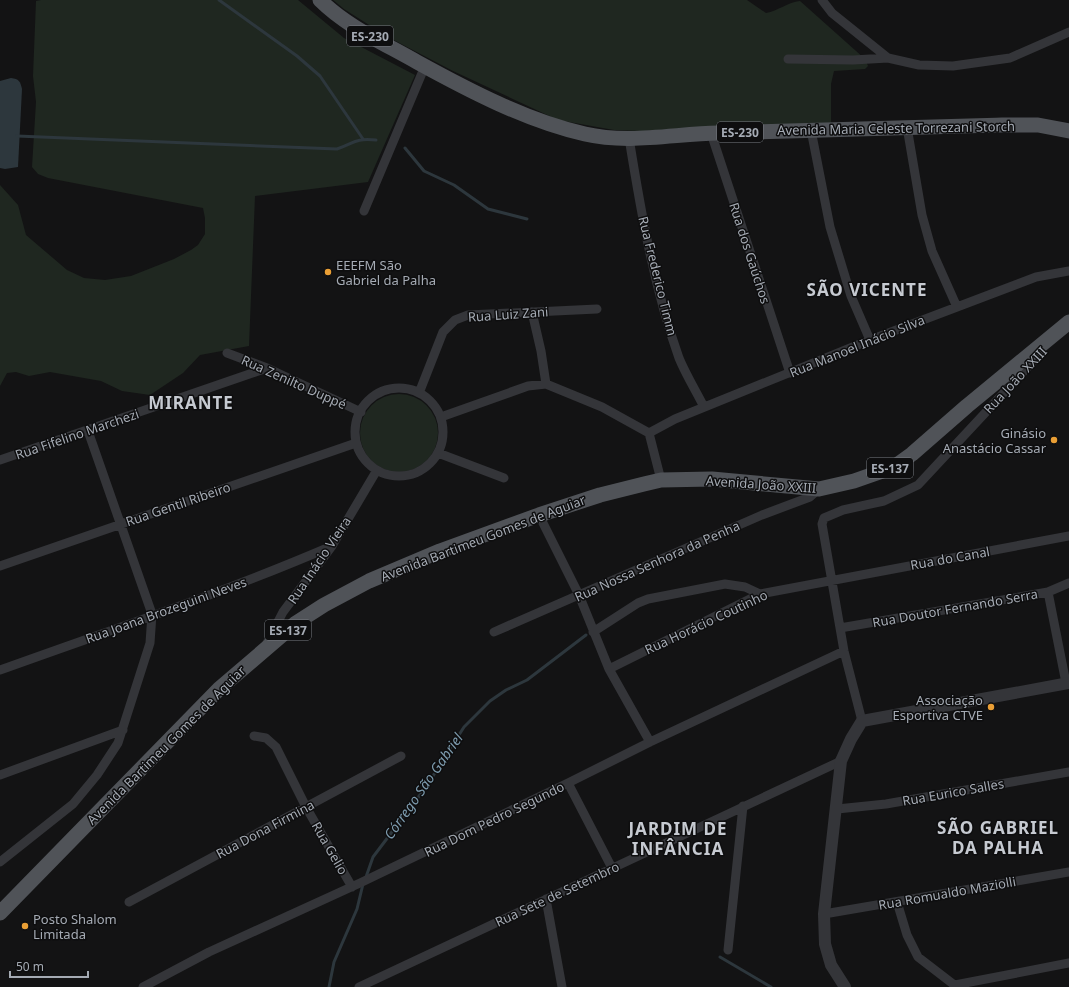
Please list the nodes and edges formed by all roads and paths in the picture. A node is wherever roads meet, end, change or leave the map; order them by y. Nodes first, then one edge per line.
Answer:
1 (320, 0) edge
2 (822, 0) edge
3 (1069, 32) edge
4 (888, 58) junction
5 (788, 59) dead end
6 (425, 66) junction
7 (908, 127) junction
8 (811, 130) junction
9 (1069, 131) edge
10 (711, 133) junction
11 (629, 138) junction
12 (364, 211) dead end
13 (1069, 271) edge
14 (957, 307) junction
15 (597, 309) dead end
16 (532, 312) junction
17 (1069, 323) edge
18 (870, 340) junction
19 (227, 353) dead end
20 (267, 368) junction
21 (790, 373) junction
22 (546, 384) junction
23 (419, 393) junction
24 (704, 408) junction
25 (361, 412) junction
26 (440, 417) junction
27 (88, 431) junction
28 (649, 433) junction
29 (356, 443) junction
30 (438, 453) junction
31 (0, 460) edge
32 (377, 470) junction
33 (504, 478) dead end
34 (662, 480) junction
35 (819, 489) junction
36 (539, 515) junction
37 (120, 524) junction
38 (1069, 536) edge
39 (332, 546) junction
40 (0, 566) edge
41 (830, 580) junction
42 (1069, 583) edge
43 (1048, 592) junction
44 (760, 594) junction
45 (579, 595) junction
46 (152, 614) junction
47 (840, 628) junction
48 (494, 632) dead end
49 (594, 632) junction
50 (264, 650) junction
51 (844, 651) junction
52 (609, 669) junction
53 (0, 670) edge
54 (1067, 683) edge
55 (862, 721) junction
56 (122, 730) junction
57 (254, 736) dead end
58 (650, 742) junction
59 (401, 756) dead end
60 (841, 761) junction
61 (1069, 772) edge
62 (0, 775) edge
63 (568, 783) junction
64 (743, 806) junction
65 (306, 807) junction
66 (837, 809) junction
67 (0, 862) edge
68 (612, 868) junction
69 (1069, 872) edge
70 (356, 885) junction
71 (546, 899) junction
72 (129, 902) dead end
73 (897, 902) junction
74 (0, 913) edge
75 (824, 914) junction
76 (728, 950) dead end
77 (1069, 963) edge
78 (157, 984) edge
79 (841, 986) edge
80 (956, 986) edge
81 (144, 987) edge
82 (359, 987) edge
83 (562, 987) edge

1 - 6 main road, ES-230
2 - 4 street
3 - 4 street
4 - 5 street
6 - 11 main road, Avenida Maria Celeste Torrezani Storch / ES-230
6 - 12 street
7 - 8 main road, Avenida Maria Celeste Torrezani Storch / ES-230
7 - 9 main road, Avenida Maria Celeste Torrezani Storch / ES-230
7 - 14 street
8 - 10 main road, Avenida Maria Celeste Torrezani Storch / ES-230
8 - 18 street
10 - 11 main road, Avenida Maria Celeste Torrezani Storch / ES-230
10 - 21 street, Rua dos Gaúchos
11 - 24 street, Rua Frederico Timm
13 - 14 street, Rua Manoel Inácio Silva
14 - 18 street, Rua Manoel Inácio Silva
15 - 16 street, Rua Luiz Zani
16 - 22 street
16 - 23 street, Rua Luiz Zani
17 - 35 main road, Avenida João XXIII / ES-137
17 - 41 street, Rua João XXIII
18 - 21 street, Rua Manoel Inácio Silva
19 - 20 street, Rua Zenilto Duppé
20 - 25 street, Rua Zenilto Duppé
20 - 27 street, Rua Fifelino Marchezi
21 - 24 street, Rua Manoel Inácio Silva
22 - 26 street
22 - 28 street
23 - 25 street
23 - 26 street
24 - 28 street, Rua Manoel Inácio Silva
25 - 29 street
26 - 30 street
27 - 31 street, Rua Fifelino Marchezi
27 - 37 street
28 - 34 street
29 - 32 street
29 - 37 street, Rua Gentil Ribeiro
30 - 32 street
30 - 33 street
32 - 39 street, Rua Inácio Vieira
34 - 35 main road, Avenida João XXIII / ES-137
34 - 36 main road, Avenida Bartimeu Gomes de Aguiar / ES-137
35 - 45 street, Rua Nossa Senhora da Penha
36 - 45 street
36 - 50 main road, Avenida Bartimeu Gomes de Aguiar / ES-137
37 - 40 street, Rua Gentil Ribeiro
37 - 46 street
38 - 41 street, Rua do Canal
39 - 46 street, Rua Joana Brozeguini Neves
39 - 50 street, Rua Inácio Vieira
41 - 44 street, Rua Horácio Coutinho
41 - 47 street, Rua João XXIII
42 - 43 street, Rua Doutor Fernando Serra
43 - 47 street, Rua Doutor Fernando Serra
43 - 54 street
44 - 49 street
44 - 52 street, Rua Horácio Coutinho
45 - 48 street, Rua Nossa Senhora da Penha
45 - 49 street
46 - 53 street, Rua Joana Brozeguini Neves
46 - 56 street
47 - 51 street, Rua João XXIII
49 - 52 street
50 - 74 main road, Avenida Bartimeu Gomes de Aguiar / ES-137
51 - 55 street, Rua João XXIII
51 - 58 street, Rua Dom Pedro Segundo
52 - 58 street
54 - 55 street
55 - 60 street
56 - 62 street
56 - 67 street
57 - 65 street, Rua Gelio
58 - 63 street, Rua Dom Pedro Segundo
59 - 65 street, Rua Dona Firmina
60 - 64 street, Rua Sete de Setembro
60 - 66 street
61 - 66 street, Rua Eurico Salles
63 - 68 street
63 - 70 street, Rua Dom Pedro Segundo
64 - 68 street, Rua Sete de Setembro
64 - 76 street
65 - 70 street, Rua Gelio
65 - 72 street, Rua Dona Firmina
66 - 75 street
68 - 71 street, Rua Sete de Setembro
69 - 73 street, Rua Romualdo Maziolli
70 - 78 street, Rua Dom Pedro Segundo
71 - 82 street, Rua Sete de Setembro
71 - 83 street
73 - 75 street, Rua Romualdo Maziolli
73 - 80 street
75 - 79 street
77 - 80 street
78 - 81 street, Rua Dom Pedro Segundo

